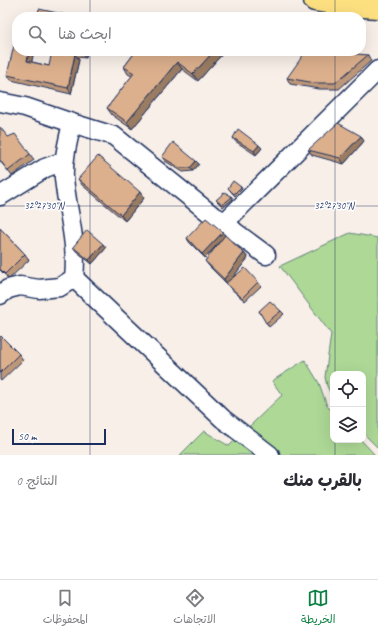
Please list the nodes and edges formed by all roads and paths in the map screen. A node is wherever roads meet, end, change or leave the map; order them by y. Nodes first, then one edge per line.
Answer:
1 (315, 0) edge
2 (378, 7) edge
3 (378, 70) edge
4 (0, 102) edge
5 (72, 123) junction
6 (64, 161) junction
7 (0, 196) edge
8 (225, 222) junction
9 (266, 256) dead end
10 (74, 278) junction
11 (0, 295) edge
12 (270, 455) edge

1 - 2 highway
3 - 8 street
4 - 5 street
5 - 6 street
5 - 8 street
6 - 7 street
6 - 10 street
8 - 9 street
10 - 11 street
10 - 12 street

